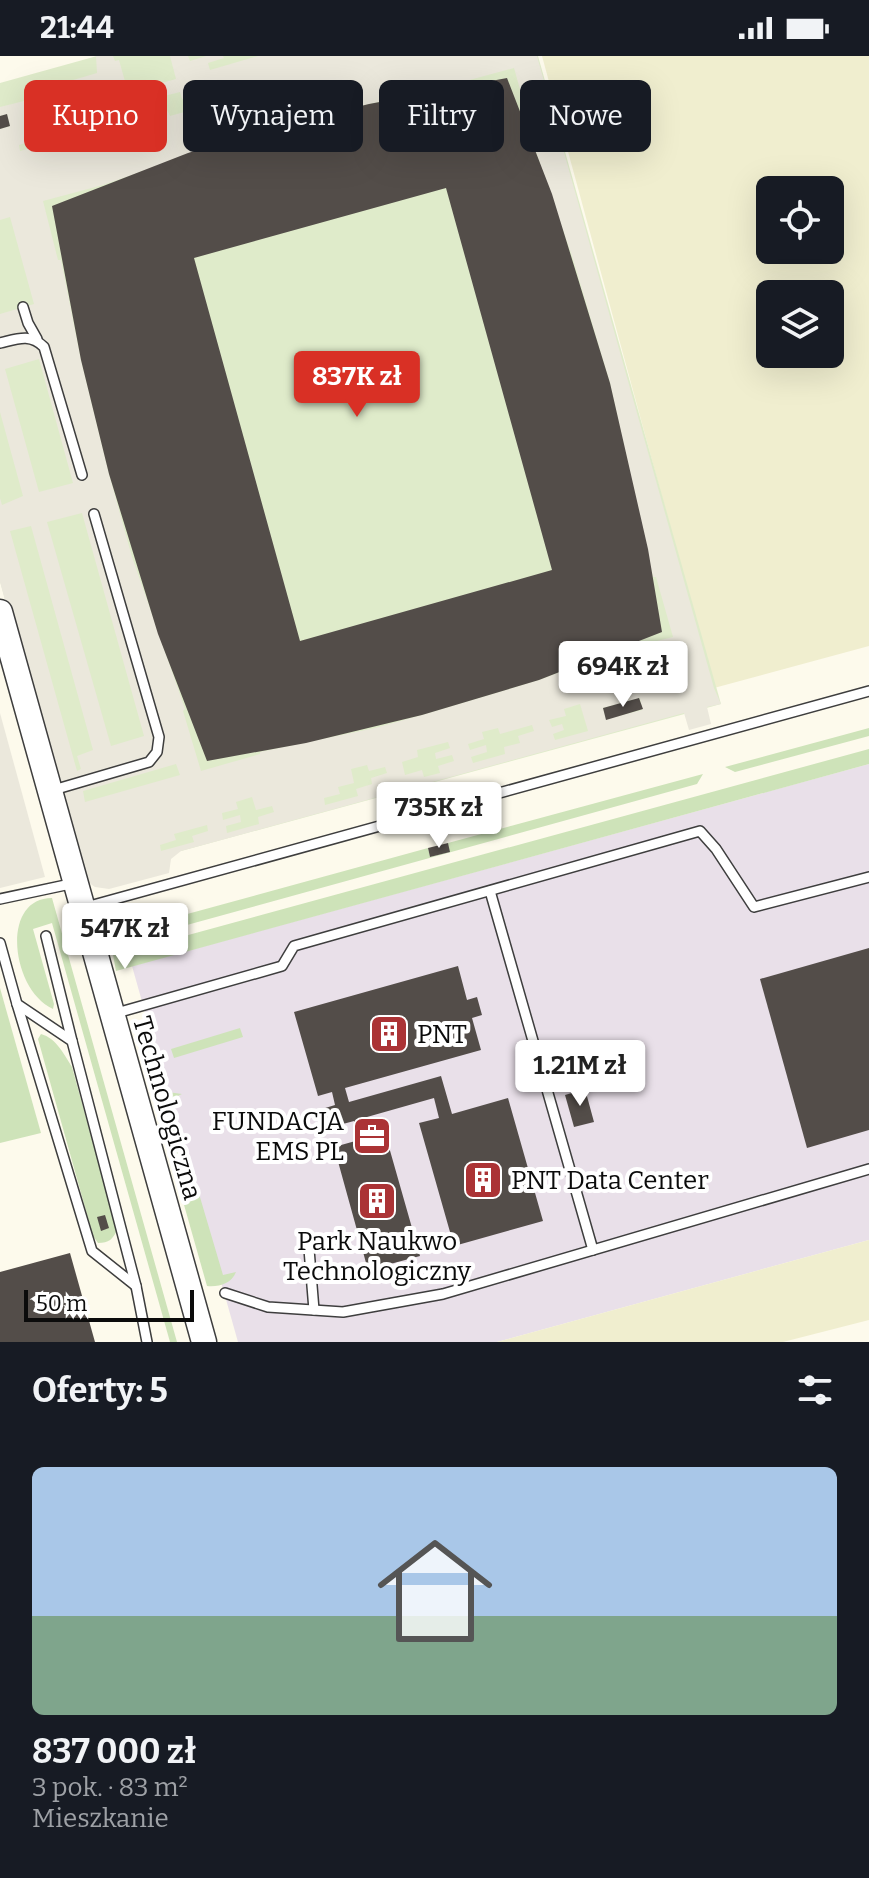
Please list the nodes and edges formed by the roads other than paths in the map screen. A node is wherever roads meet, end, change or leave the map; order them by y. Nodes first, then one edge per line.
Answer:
1 (23, 307) dead end
2 (37, 339) junction
3 (0, 343) edge
4 (82, 475) dead end
5 (94, 514) dead end
6 (0, 612) edge
7 (869, 691) edge
8 (50, 791) junction
9 (869, 877) edge
10 (75, 883) junction
11 (490, 891) junction
12 (0, 899) edge
13 (82, 908) junction
14 (46, 936) dead end
15 (0, 943) edge
16 (17, 1004) junction
17 (112, 1015) junction
18 (72, 1041) junction
19 (869, 1169) edge
20 (309, 1249) dead end
21 (593, 1250) junction
22 (136, 1286) junction
23 (225, 1293) dead end
24 (314, 1310) junction
25 (147, 1342) edge
26 (204, 1342) edge

1 - 2 lane
2 - 3 lane
2 - 4 lane
5 - 8 lane
6 - 8 street, Technologiczna
7 - 13 lane
8 - 10 street, Technologiczna
9 - 11 lane
10 - 12 lane
10 - 13 street, Technologiczna
11 - 17 lane
11 - 21 lane
13 - 17 street, Technologiczna
14 - 18 lane
15 - 16 lane
16 - 18 lane
16 - 22 lane
17 - 26 street, Technologiczna
18 - 22 lane
19 - 21 lane
20 - 24 lane
21 - 24 lane
22 - 25 lane
23 - 24 lane

